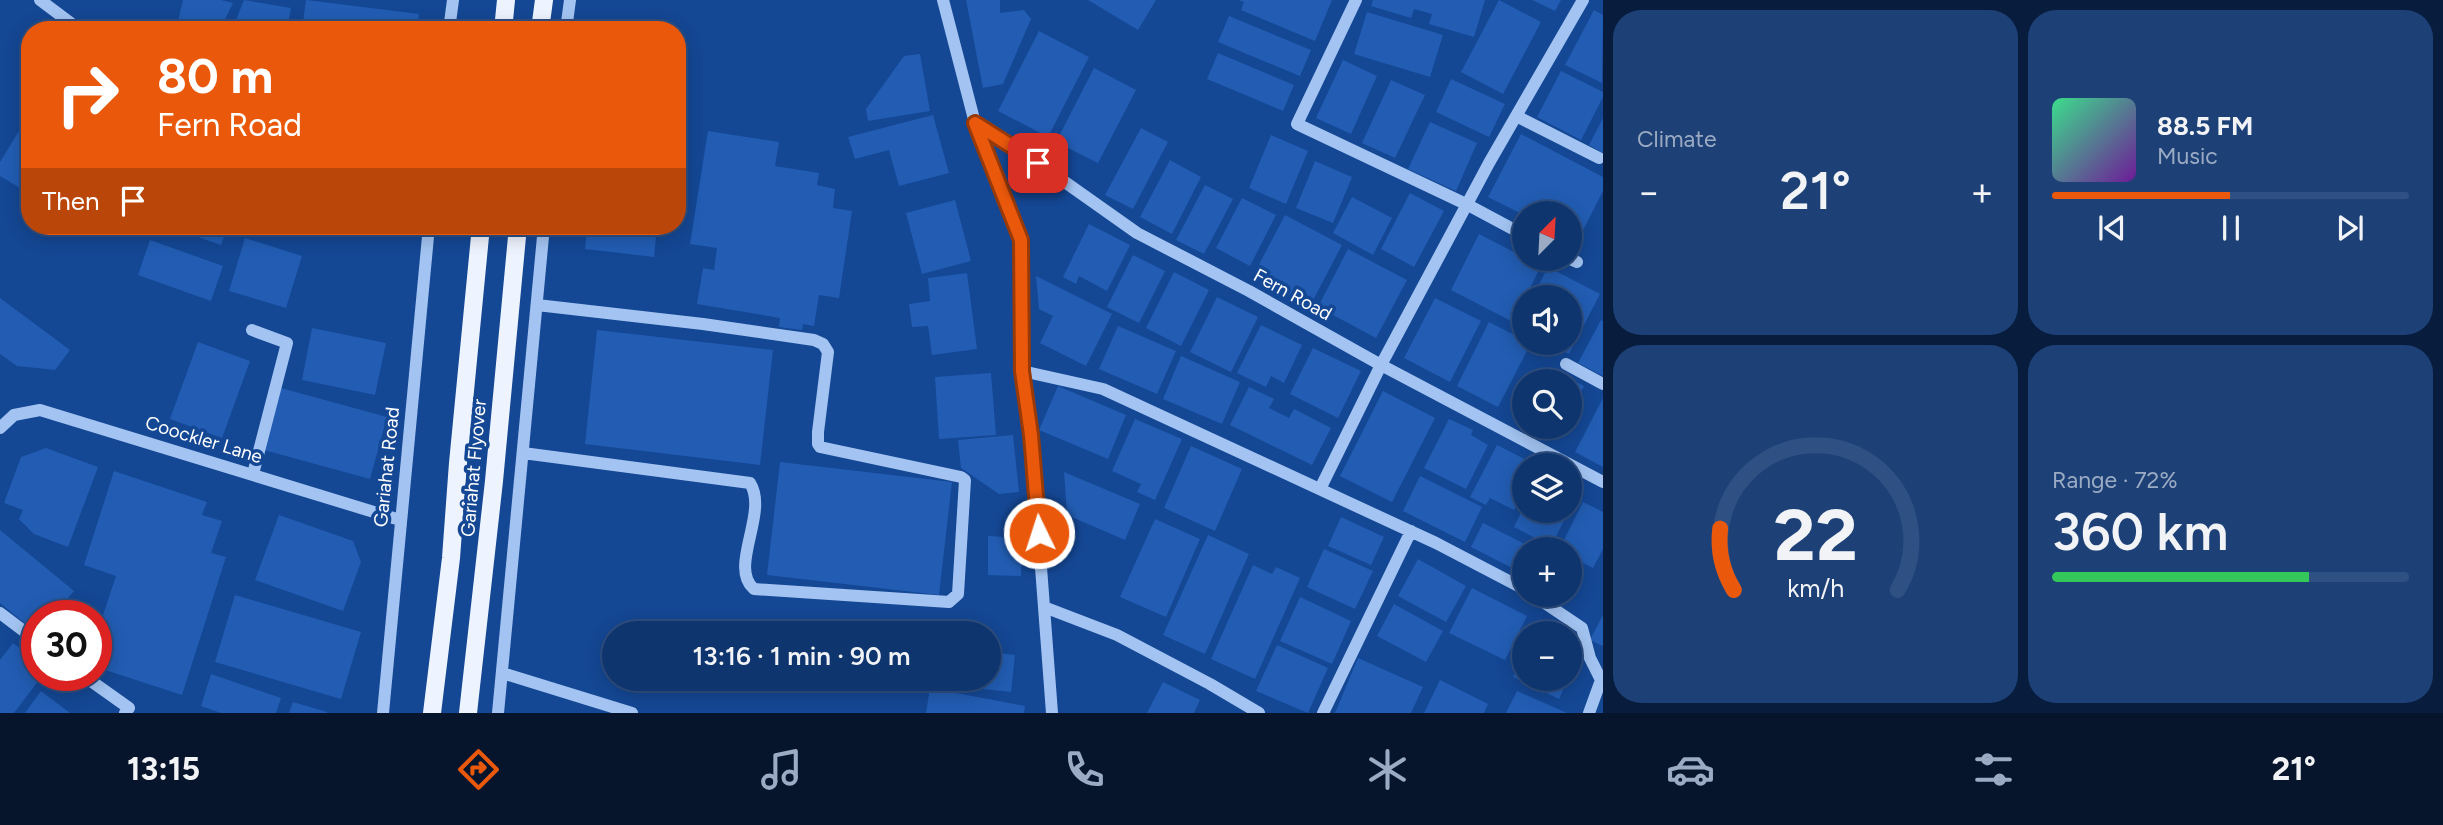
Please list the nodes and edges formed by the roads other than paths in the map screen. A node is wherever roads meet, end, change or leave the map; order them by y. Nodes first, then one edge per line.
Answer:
1 (40, 0) edge
2 (453, 0) edge
3 (506, 0) edge
4 (544, 0) edge
5 (570, 0) edge
6 (943, 0) edge
7 (1356, 0) edge
8 (1583, 0) edge
9 (68, 21) edge
10 (450, 21) edge
11 (504, 21) edge
12 (541, 21) edge
13 (567, 21) edge
14 (1516, 116) junction
15 (975, 123) junction
16 (1598, 158) dead end
17 (1468, 205) junction
18 (1512, 229) edge
19 (428, 235) edge
20 (480, 235) edge
21 (517, 235) edge
22 (543, 235) edge
23 (537, 305) junction
24 (253, 330) dead end
25 (1566, 364) dead end
26 (1381, 365) junction
27 (1022, 371) junction
28 (1603, 384) edge
29 (0, 428) edge
30 (523, 453) junction
31 (253, 474) junction
32 (1603, 482) edge
33 (1320, 489) junction
34 (400, 520) junction
35 (1411, 531) junction
36 (1512, 583) edge
37 (1044, 607) junction
38 (1550, 607) edge
39 (0, 613) edge
40 (21, 628) edge
41 (502, 673) junction
42 (105, 691) edge
43 (125, 713) edge
44 (383, 713) edge
45 (432, 713) edge
46 (468, 713) edge
47 (498, 713) edge
48 (632, 713) edge
49 (1052, 713) edge
50 (1259, 713) edge
51 (1323, 713) edge
52 (1589, 713) edge

1 - 9 street
2 - 10 street
3 - 11 main road
4 - 12 main road
5 - 13 street
6 - 15 street
7 - 17 street
8 - 14 street
14 - 16 street
14 - 17 street
15 - 26 street, Fern Road
15 - 27 street
17 - 18 street
17 - 26 street
19 - 34 street, Gariahat Road
20 - 45 main road, Gariahat Flyover
21 - 46 main road, Gariahat Flyover
22 - 23 street
23 - 30 street
23 - 30 street
24 - 31 street
25 - 28 street
26 - 32 street, Fern Road
26 - 33 street
27 - 33 street
27 - 37 street
29 - 31 street, Coockler Lane
30 - 41 street
31 - 34 street, Coockler Lane
33 - 35 street
34 - 44 street, Gariahat Road
35 - 36 street
35 - 51 street
37 - 49 street
37 - 50 street
38 - 52 street
39 - 40 street
41 - 47 street
41 - 48 street
42 - 43 street

